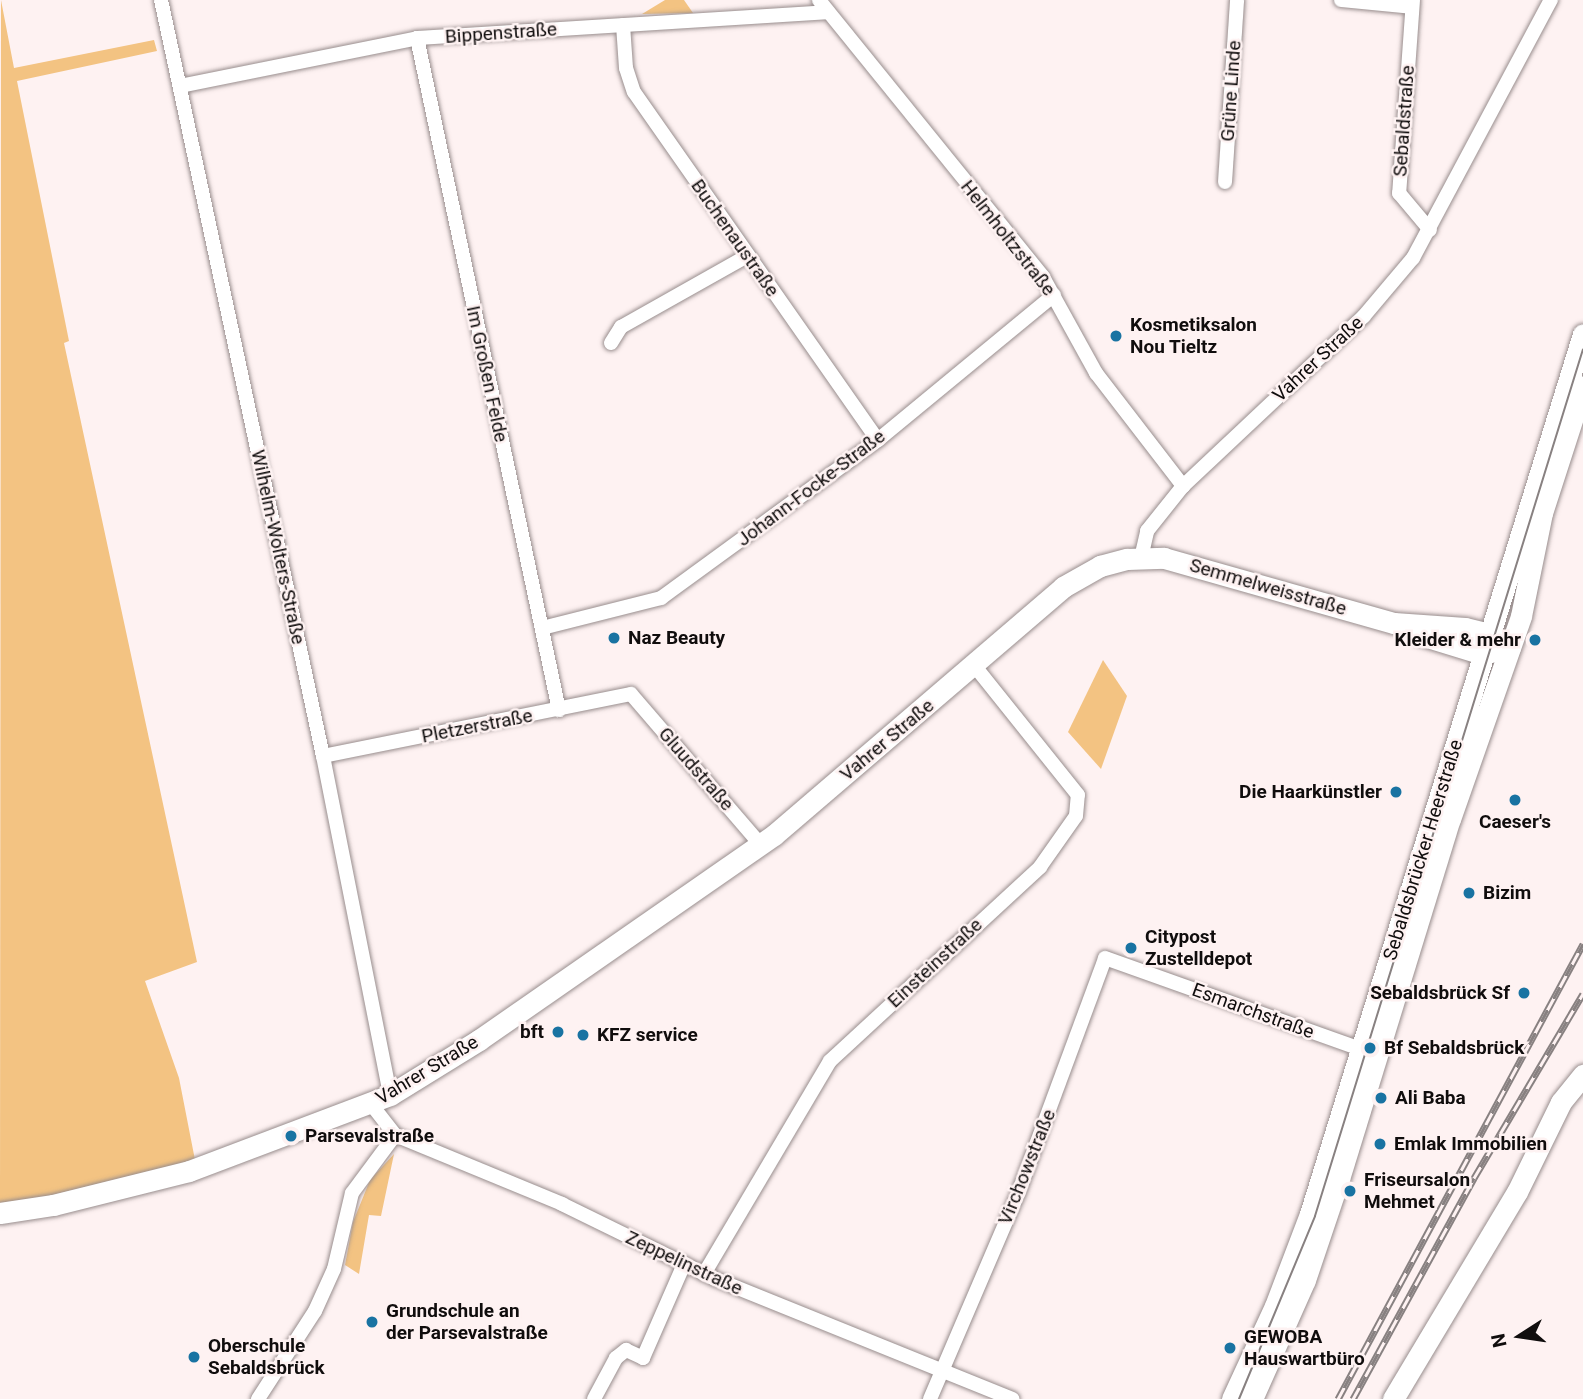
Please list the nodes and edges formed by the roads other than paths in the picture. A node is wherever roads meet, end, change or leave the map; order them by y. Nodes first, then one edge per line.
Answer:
1 (161, 0) edge
2 (1237, 0) edge
3 (1341, 0) edge
4 (1551, 0) edge
5 (1412, 4) edge
6 (823, 6) edge
7 (623, 25) junction
8 (417, 38) junction
9 (180, 86) junction
10 (1225, 182) dead end
11 (1430, 229) junction
12 (747, 256) junction
13 (1054, 295) junction
14 (1583, 334) edge
15 (611, 343) dead end
16 (1583, 386) edge
17 (878, 439) junction
18 (1183, 486) junction
19 (1141, 558) junction
20 (1507, 573) junction
21 (1394, 623) junction
22 (541, 628) junction
23 (1465, 628) junction
24 (1486, 644) junction
25 (1510, 648) junction
26 (974, 665) junction
27 (631, 694) joint
28 (559, 710) junction
29 (323, 755) junction
30 (761, 845) junction
31 (1105, 958) joint
32 (1361, 1049) junction
33 (1583, 1075) edge
34 (381, 1099) junction
35 (395, 1135) junction
36 (0, 1213) edge
37 (684, 1264) junction
38 (704, 1274) junction
39 (942, 1372) junction
40 (258, 1399) edge
41 (594, 1399) edge
42 (930, 1399) edge
43 (1012, 1399) edge
44 (1232, 1399) edge
45 (1252, 1399) edge
46 (1393, 1399) edge

1 - 9 street, Wilhelm-Wolters-Straße
2 - 10 street, Grüne Linde
3 - 5 street
4 - 11 street, Vahrer Straße
5 - 11 street, Sebaldstraße
6 - 7 street, Bippenstraße
6 - 13 street, Helmholtzstraße
7 - 8 street, Bippenstraße
7 - 12 street, Buchenaustraße
8 - 9 street, Bippenstraße
8 - 22 street, Im Großen Felde
9 - 29 street, Wilhelm-Wolters-Straße
11 - 18 street, Vahrer Straße
12 - 15 street
12 - 17 street, Buchenaustraße
13 - 17 street, Johann-Focke-Straße
13 - 18 street, Helmholtzstraße
14 - 20 main road, Sebaldsbrücker Heerstraße
16 - 25 main road, Sebaldsbrücker Heerstraße
17 - 22 street, Johann-Focke-Straße
18 - 19 street, Vahrer Straße
19 - 21 main road, Semmelweisstraße
19 - 26 main road, Vahrer Straße
20 - 23 main road
20 - 24 main road, Sebaldsbrücker Heerstraße
21 - 23 main road, Semmelweisstraße
21 - 24 main road, Semmelweisstraße
22 - 28 street, Im Großen Felde
23 - 24 main road, Semmelweisstraße
24 - 25 main road, Semmelweisstraße
24 - 32 main road, Sebaldsbrücker Heerstraße
25 - 45 main road, Sebaldsbrücker Heerstraße
26 - 30 main road, Vahrer Straße
26 - 38 street, Einsteinstraße
27 - 28 street, Pletzerstraße
27 - 30 street, Gluudstraße
28 - 29 street, Pletzerstraße
29 - 34 street, Wilhelm-Wolters-Straße
30 - 34 main road, Vahrer Straße
31 - 32 street, Esmarchstraße
31 - 39 street, Virchowstraße
32 - 44 main road, Sebaldsbrücker Heerstraße
33 - 46 main road
34 - 35 street, Zeppelinstraße
34 - 36 main road, Vahrer Straße
35 - 37 street, Zeppelinstraße
35 - 40 street
37 - 38 street, Zeppelinstraße
37 - 41 street
38 - 39 street, Zeppelinstraße
39 - 42 street, Virchowstraße
39 - 43 street, Zeppelinstraße

